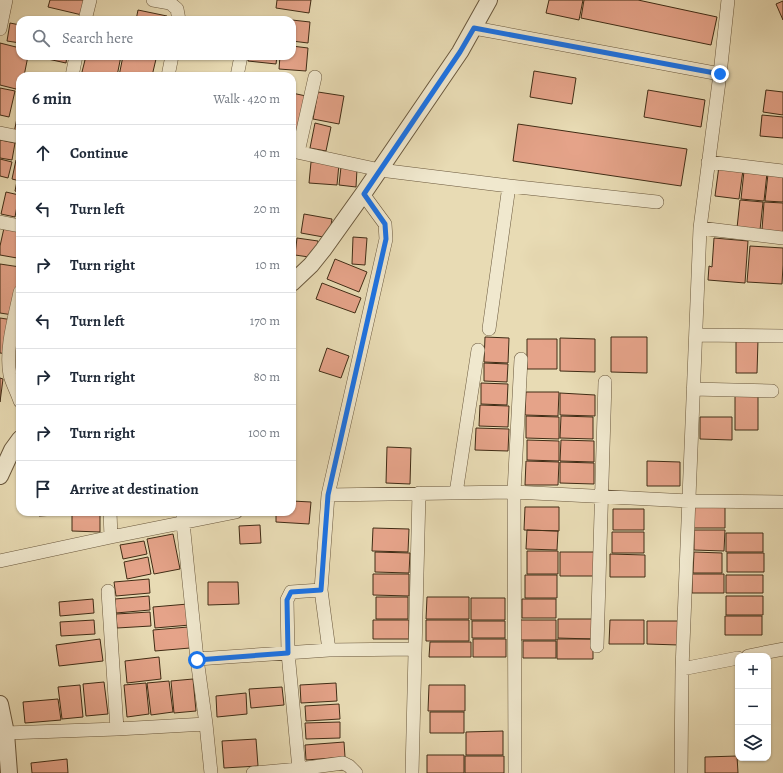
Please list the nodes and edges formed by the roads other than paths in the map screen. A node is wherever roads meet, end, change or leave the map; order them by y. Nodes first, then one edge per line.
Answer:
1 (6, 0) edge
2 (90, 0) edge
3 (153, 0) edge
4 (489, 0) edge
5 (726, 1) edge
6 (2, 14) edge
7 (86, 16) edge
8 (178, 16) edge
9 (474, 28) junction
10 (0, 29) edge
11 (75, 60) edge
12 (171, 60) edge
13 (240, 60) edge
14 (73, 72) edge
15 (169, 72) edge
16 (238, 72) edge
17 (720, 74) junction
18 (315, 77) dead end
19 (0, 133) edge
20 (16, 136) edge
21 (296, 147) edge
22 (296, 151) edge
23 (708, 162) junction
24 (380, 170) junction
25 (783, 171) edge
26 (509, 186) junction
27 (364, 194) junction
28 (658, 202) dead end
29 (0, 222) edge
30 (16, 225) edge
31 (700, 228) junction
32 (783, 238) edge
33 (296, 277) edge
34 (16, 313) edge
35 (489, 329) dead end
36 (696, 335) junction
37 (783, 336) edge
38 (478, 350) dead end
39 (521, 359) dead end
40 (5, 376) edge
41 (605, 382) dead end
42 (694, 389) junction
43 (772, 391) dead end
44 (16, 394) edge
45 (16, 444) edge
46 (0, 476) edge
47 (514, 492) junction
48 (419, 493) junction
49 (456, 493) junction
50 (328, 495) junction
51 (602, 497) junction
52 (689, 501) junction
53 (783, 502) edge
54 (110, 516) edge
55 (194, 516) edge
56 (183, 517) edge
57 (111, 537) junction
58 (0, 561) edge
59 (321, 590) junction
60 (108, 591) dead end
61 (597, 646) dead end
62 (415, 649) junction
63 (783, 649) edge
64 (329, 650) junction
65 (288, 653) junction
66 (763, 653) edge
67 (735, 659) edge
68 (197, 660) junction
69 (682, 669) junction
70 (0, 704) edge
71 (206, 724) junction
72 (117, 730) junction
73 (6, 733) junction
74 (299, 771) edge
75 (9, 773) edge
76 (211, 773) edge
77 (253, 773) edge
78 (356, 773) edge
79 (412, 773) edge
80 (515, 773) edge
81 (682, 773) edge

1 - 6 street
2 - 7 street
3 - 8 street
4 - 9 street
5 - 17 street
6 - 10 street
9 - 17 street
9 - 24 street
11 - 14 street
12 - 15 street
13 - 16 street
17 - 23 street
18 - 21 street
19 - 20 street
22 - 24 street
23 - 25 street
23 - 31 street
24 - 26 street
24 - 27 street
26 - 28 street
26 - 35 street
27 - 33 street
27 - 50 street
29 - 30 street
31 - 32 street
31 - 36 street
34 - 40 street
36 - 37 street
36 - 42 street
38 - 49 street
39 - 47 street
40 - 44 street
41 - 51 street
42 - 43 street
42 - 52 street
45 - 46 street
47 - 49 street
47 - 51 street
47 - 80 street
48 - 49 street
48 - 50 street
48 - 62 street
50 - 59 street
51 - 52 street
51 - 61 street
52 - 53 street
52 - 69 street
54 - 57 street
55 - 56 street
56 - 57 street
56 - 68 street
57 - 58 street
59 - 64 street
59 - 65 street
60 - 72 street
62 - 64 street
62 - 79 street
63 - 66 street
64 - 65 street
65 - 68 street
65 - 74 street
67 - 69 street
68 - 71 street
69 - 81 street
70 - 73 street
71 - 72 street
71 - 76 street
72 - 73 street
73 - 75 street
74 - 77 street
74 - 78 street

